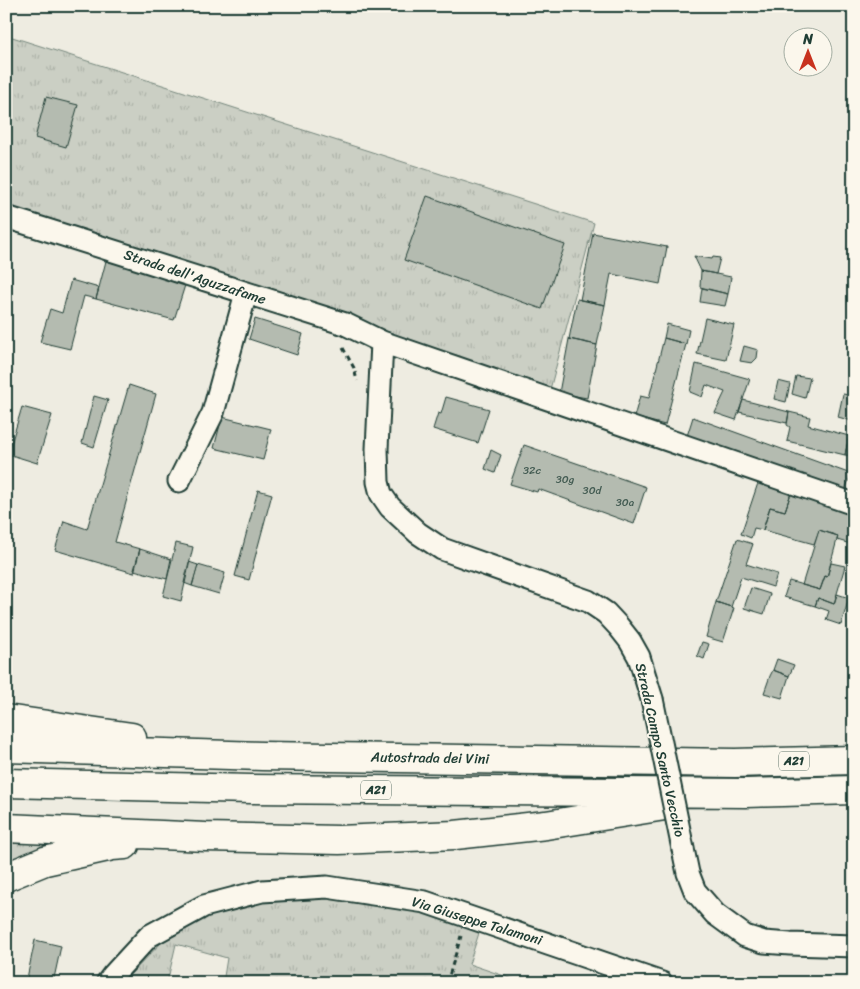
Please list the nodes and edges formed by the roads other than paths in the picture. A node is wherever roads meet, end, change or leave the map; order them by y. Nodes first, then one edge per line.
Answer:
1 (6, 217) edge
2 (246, 293) junction
3 (382, 342) junction
4 (179, 481) dead end
5 (854, 504) edge
6 (6, 719) edge
7 (6, 748) edge
8 (262, 756) junction
9 (854, 760) edge
10 (6, 783) edge
11 (854, 790) edge
12 (746, 792) junction
13 (6, 828) edge
14 (206, 837) junction
15 (6, 877) edge
16 (854, 946) edge
17 (655, 982) edge
18 (107, 983) edge

1 - 2 street, Strada dell'Aguzzafame
2 - 3 street, Strada dell'Aguzzafame
2 - 4 street
3 - 5 street, Strada dell'Aguzzafame
3 - 16 street, Strada Campo Santo Vecchio, bridge
6 - 8 highway
7 - 8 highway, Autostrada dei Vini / A21
8 - 9 highway, Autostrada dei Vini / A21
10 - 12 highway, A21
11 - 12 highway, A21
12 - 14 highway
13 - 14 highway
14 - 15 highway
17 - 18 street, Via Giuseppe Talamoni

